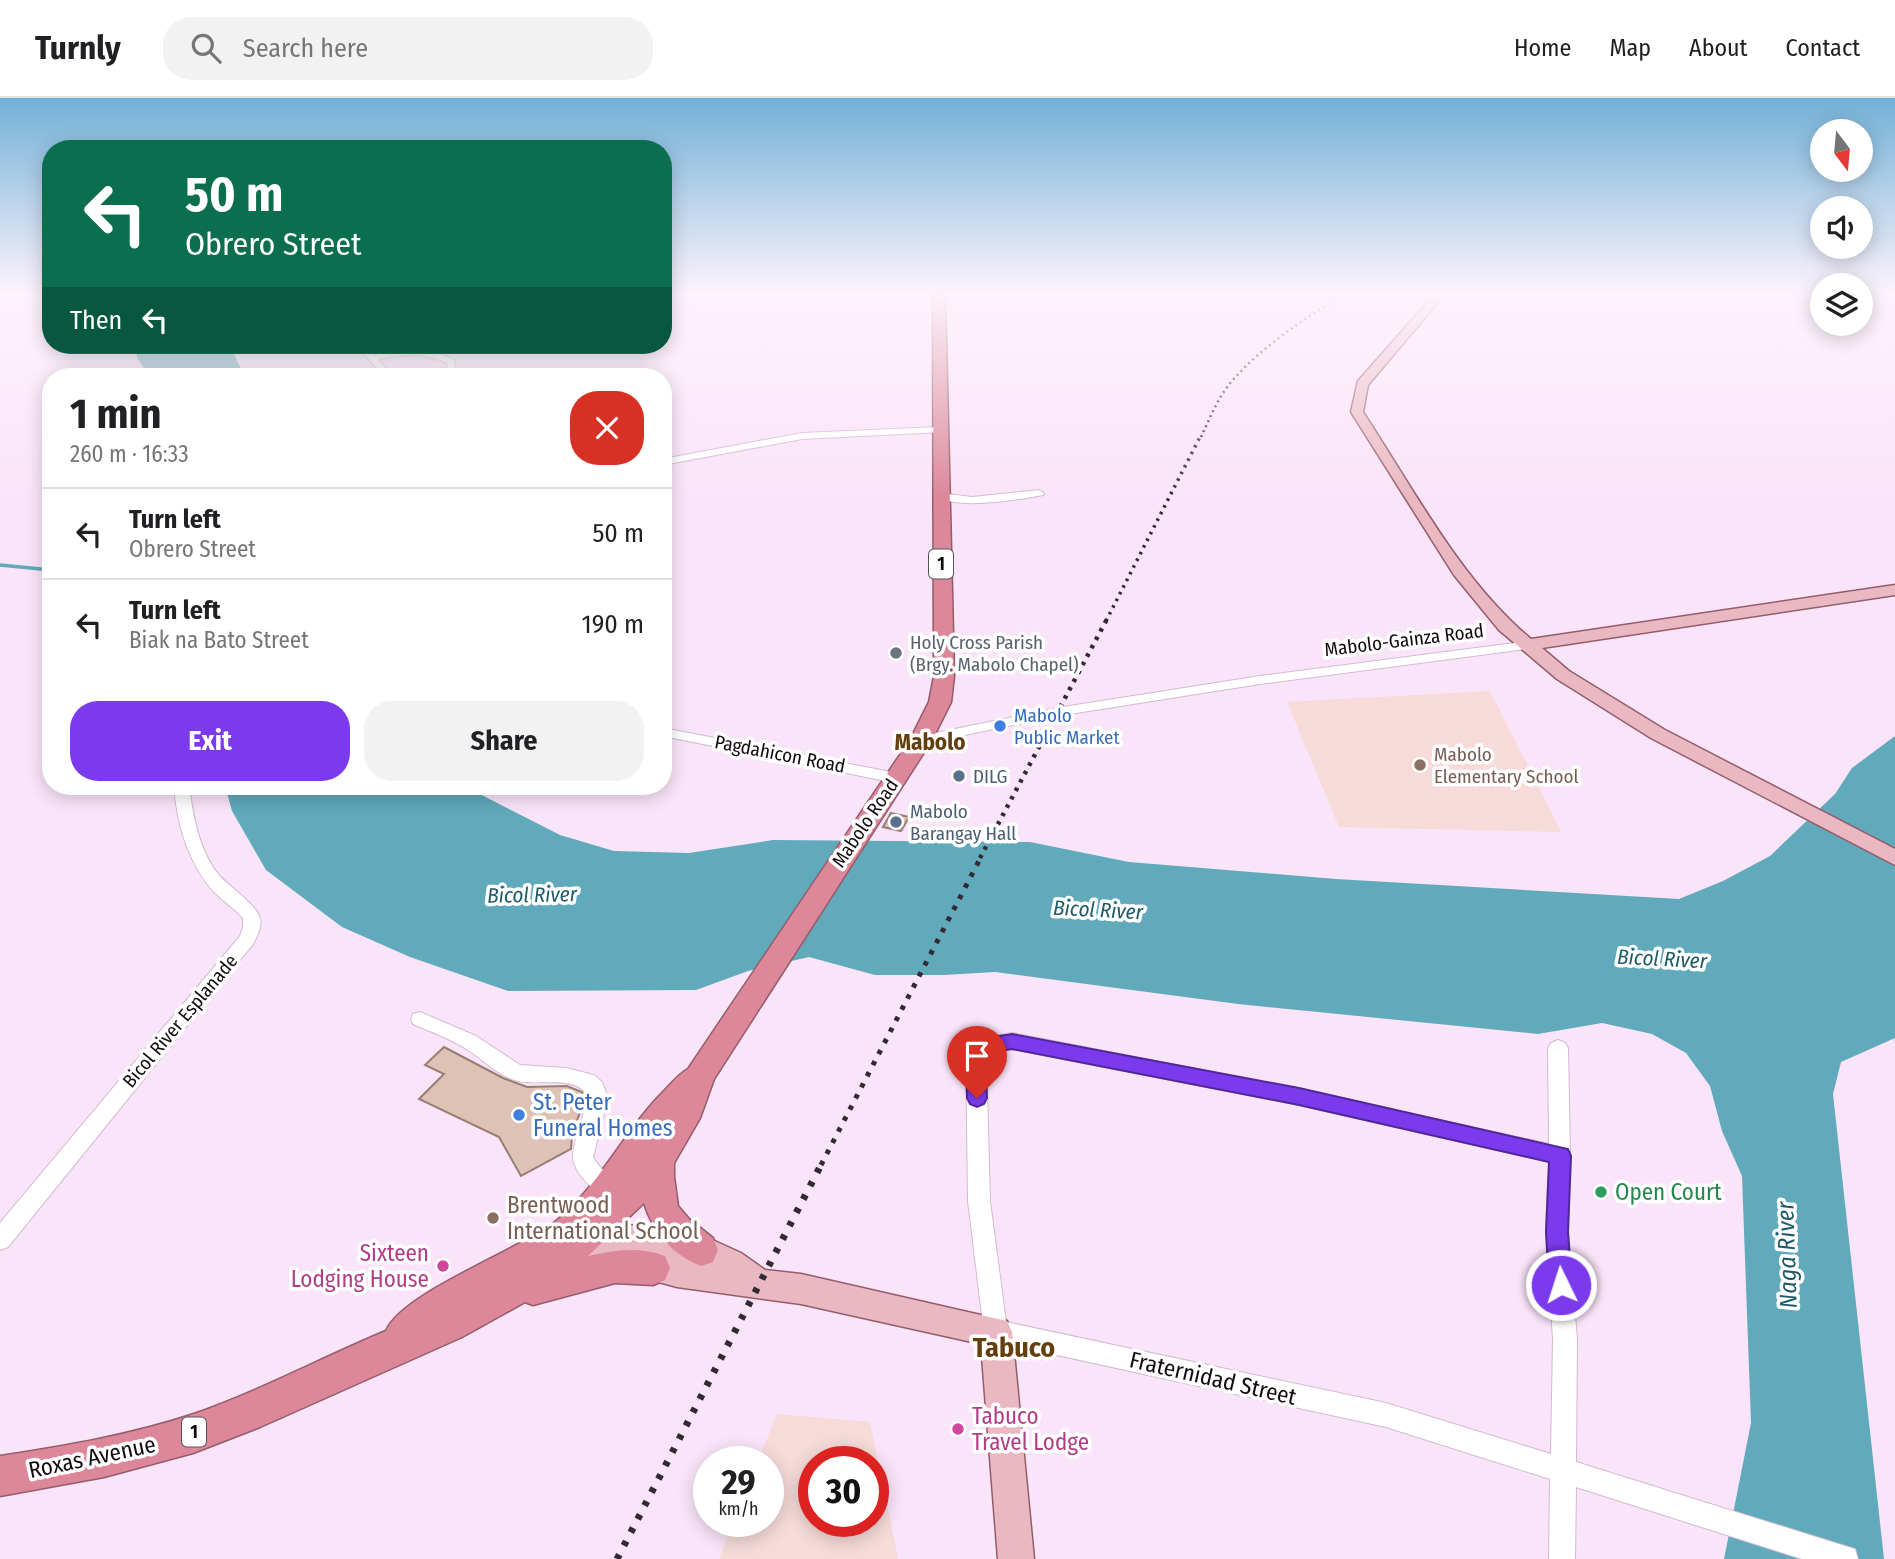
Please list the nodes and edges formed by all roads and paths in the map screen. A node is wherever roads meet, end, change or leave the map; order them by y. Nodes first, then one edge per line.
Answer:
1 (939, 362) edge
2 (1381, 362) edge
3 (939, 430) junction
4 (672, 460) edge
5 (1039, 493) dead end
6 (940, 496) junction
7 (1895, 590) edge
8 (1529, 645) junction
9 (672, 734) edge
10 (920, 740) junction
11 (896, 778) junction
12 (183, 795) edge
13 (1895, 858) edge
14 (420, 1019) dead end
15 (1558, 1048) dead end
16 (701, 1074) junction
17 (1560, 1156) junction
18 (658, 1160) junction
19 (608, 1188) junction
20 (580, 1232) junction
21 (0, 1240) edge
22 (701, 1250) junction
23 (653, 1268) junction
24 (758, 1283) junction
25 (482, 1305) junction
26 (996, 1332) junction
27 (377, 1354) junction
28 (1565, 1469) junction
29 (0, 1476) edge
30 (1016, 1559) edge
31 (1562, 1559) edge
32 (1845, 1559) edge

1 - 3 highway, Mabolo Road / 1
2 - 8 main road
3 - 4 street
3 - 6 highway, Mabolo Road / 1
5 - 6 street
6 - 10 highway, Mabolo Road / 1
7 - 8 main road, Mabolo-Gainza Road
8 - 10 street, Mabolo-Gainza Road
8 - 13 main road
9 - 11 street, Pagdahicon Road
10 - 11 highway, Mabolo Road / 1
11 - 16 highway, Mabolo Road / 1
12 - 21 street, Bicol River Esplanade
14 - 19 street
15 - 17 street
16 - 18 highway, Mabolo Road / 1
16 - 19 highway, Mabolo Road / 1
17 - 26 street
17 - 28 street
18 - 20 highway, Mabolo Road / 1
18 - 22 highway
19 - 20 highway, Mabolo Road / 1
20 - 22 main road, Fraternidad Street
20 - 23 main road
20 - 25 highway, Roxas Avenue / 1
20 - 27 highway, Roxas Avenue / 1
22 - 24 main road, Fraternidad Street
23 - 24 main road
23 - 25 highway
24 - 26 main road, Fraternidad Street
25 - 27 highway, Roxas Avenue / 1
26 - 28 street, Fraternidad Street
26 - 30 main road
27 - 29 highway, Roxas Avenue / 1
28 - 31 street
28 - 32 street, Fraternidad Street

